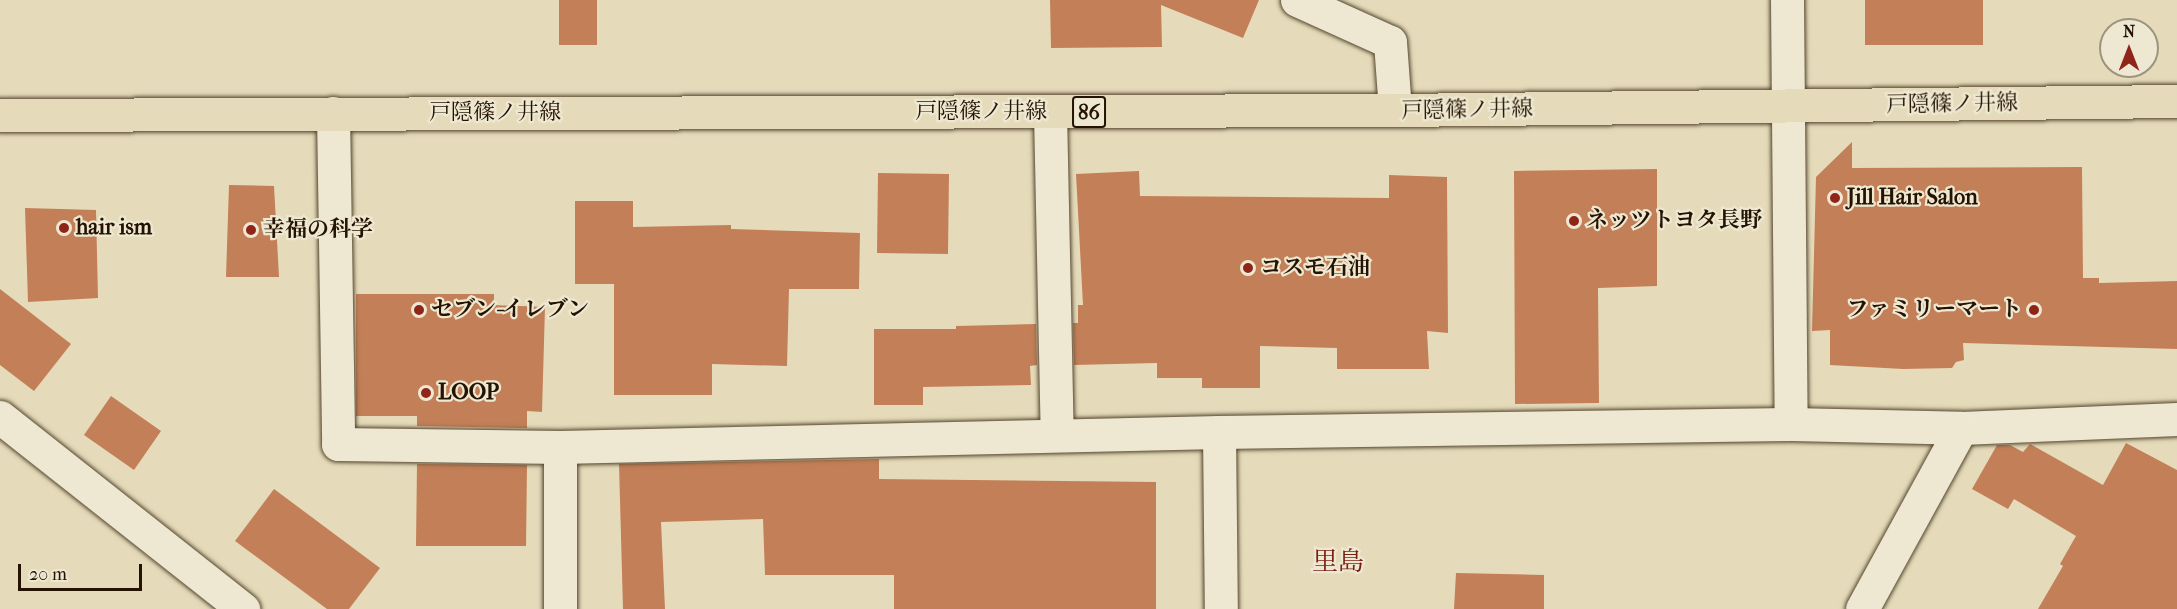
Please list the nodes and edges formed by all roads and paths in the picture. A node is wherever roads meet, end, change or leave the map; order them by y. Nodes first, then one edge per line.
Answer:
1 (1297, 0) edge
2 (1787, 0) edge
3 (2177, 101) edge
4 (1788, 106) junction
5 (1395, 110) junction
6 (1050, 112) junction
7 (333, 113) junction
8 (0, 115) edge
9 (0, 417) edge
10 (2177, 419) edge
11 (1791, 424) junction
12 (1961, 428) junction
13 (1219, 432) junction
14 (1057, 435) junction
15 (560, 447) junction
16 (243, 609) edge
17 (560, 609) edge
18 (1221, 609) edge
19 (1862, 609) edge

1 - 5 street
2 - 4 street
3 - 4 main road, 戸隠篠ノ井線 / 86
4 - 5 main road, 戸隠篠ノ井線 / 86
4 - 11 street
5 - 6 main road, 戸隠篠ノ井線 / 86
6 - 7 main road, 戸隠篠ノ井線 / 86
6 - 14 street
7 - 8 main road, 戸隠篠ノ井線 / 86
7 - 15 street
9 - 16 street
10 - 12 street
11 - 12 street
11 - 13 street
12 - 19 street
13 - 14 street
13 - 18 street
14 - 15 street
15 - 17 street

